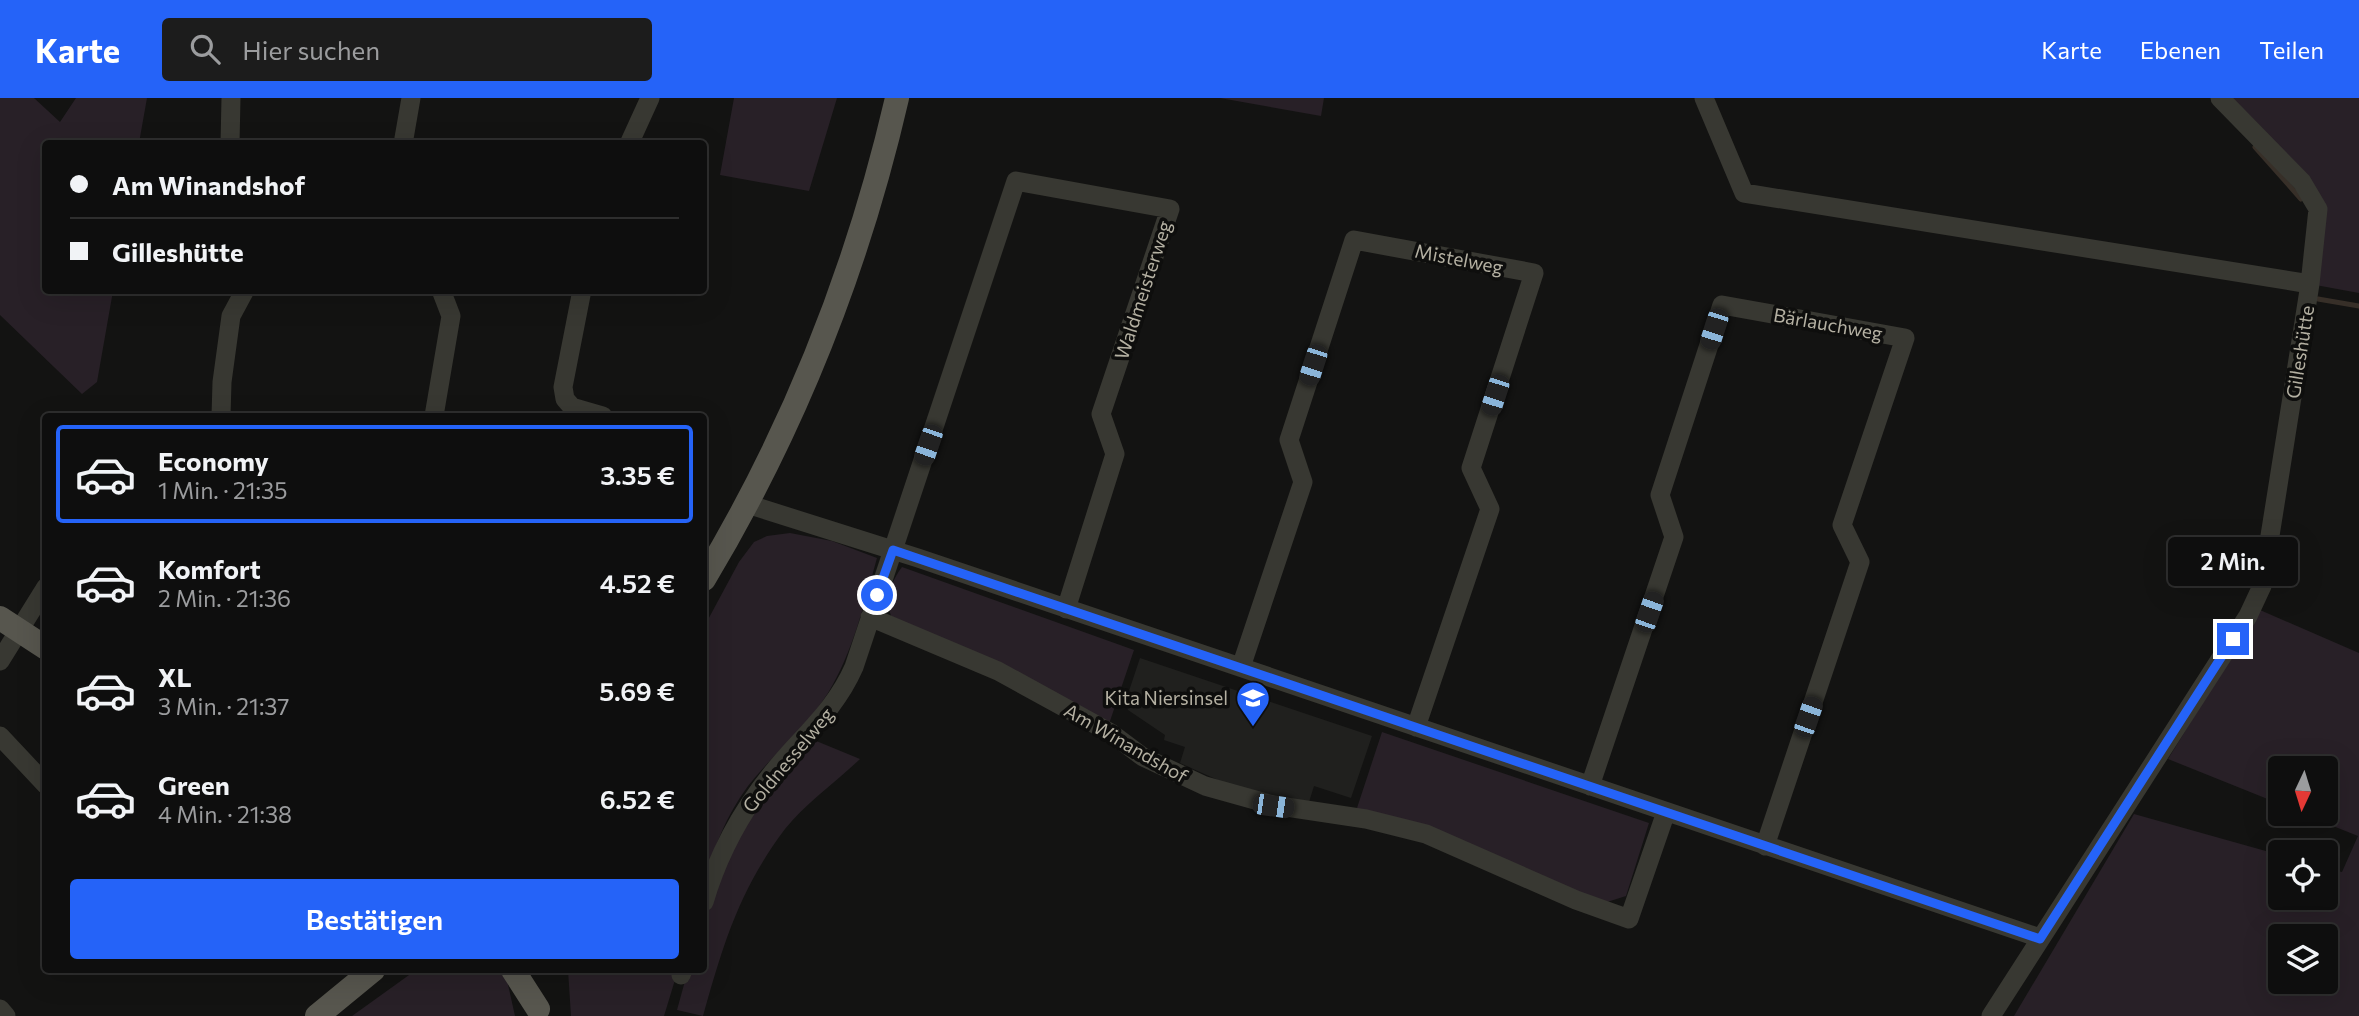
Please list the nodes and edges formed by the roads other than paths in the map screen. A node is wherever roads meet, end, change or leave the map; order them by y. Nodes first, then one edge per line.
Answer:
1 (231, 98) edge
2 (411, 98) edge
3 (650, 98) edge
4 (897, 98) edge
5 (1704, 98) edge
6 (2220, 98) edge
7 (230, 140) edge
8 (403, 140) edge
9 (631, 140) edge
10 (2310, 284) junction
11 (243, 294) edge
12 (443, 294) edge
13 (581, 294) edge
14 (223, 413) edge
15 (435, 413) edge
16 (593, 413) edge
17 (747, 504) junction
18 (893, 550) junction
19 (707, 574) edge
20 (42, 591) edge
21 (1066, 609) junction
22 (870, 617) junction
23 (5, 628) edge
24 (42, 646) edge
25 (0, 661) edge
26 (1241, 667) junction
27 (1416, 727) junction
28 (0, 736) edge
29 (42, 781) edge
30 (1590, 786) junction
31 (1666, 812) junction
32 (1765, 846) junction
33 (707, 894) edge
34 (2040, 939) junction
35 (369, 973) edge
36 (515, 973) edge
37 (526, 973) edge
38 (537, 973) edge
39 (0, 1009) edge
40 (539, 1013) edge
41 (5, 1016) edge
42 (317, 1016) edge
43 (1992, 1016) edge

1 - 7 street
2 - 8 street
3 - 9 street
4 - 17 main road
5 - 10 street, Gilleshütte
6 - 10 street
10 - 34 street, Gilleshütte
11 - 14 street
12 - 15 street
13 - 16 street
17 - 18 street
17 - 19 main road
18 - 21 street
18 - 21 street, Waldmeisterweg
18 - 22 street
20 - 23 street
21 - 26 street
22 - 31 street, Am Winandshof
22 - 33 street, Goldnesselweg
23 - 24 main road
23 - 25 street
26 - 27 street
26 - 27 street, Mistelweg
27 - 30 street
28 - 29 street
30 - 31 street
30 - 32 street, Bärlauchweg
31 - 32 street
32 - 34 street
34 - 43 street, Gilleshütte
35 - 42 main road
36 - 40 main road
37 - 40 main road
38 - 40 main road
39 - 41 street

